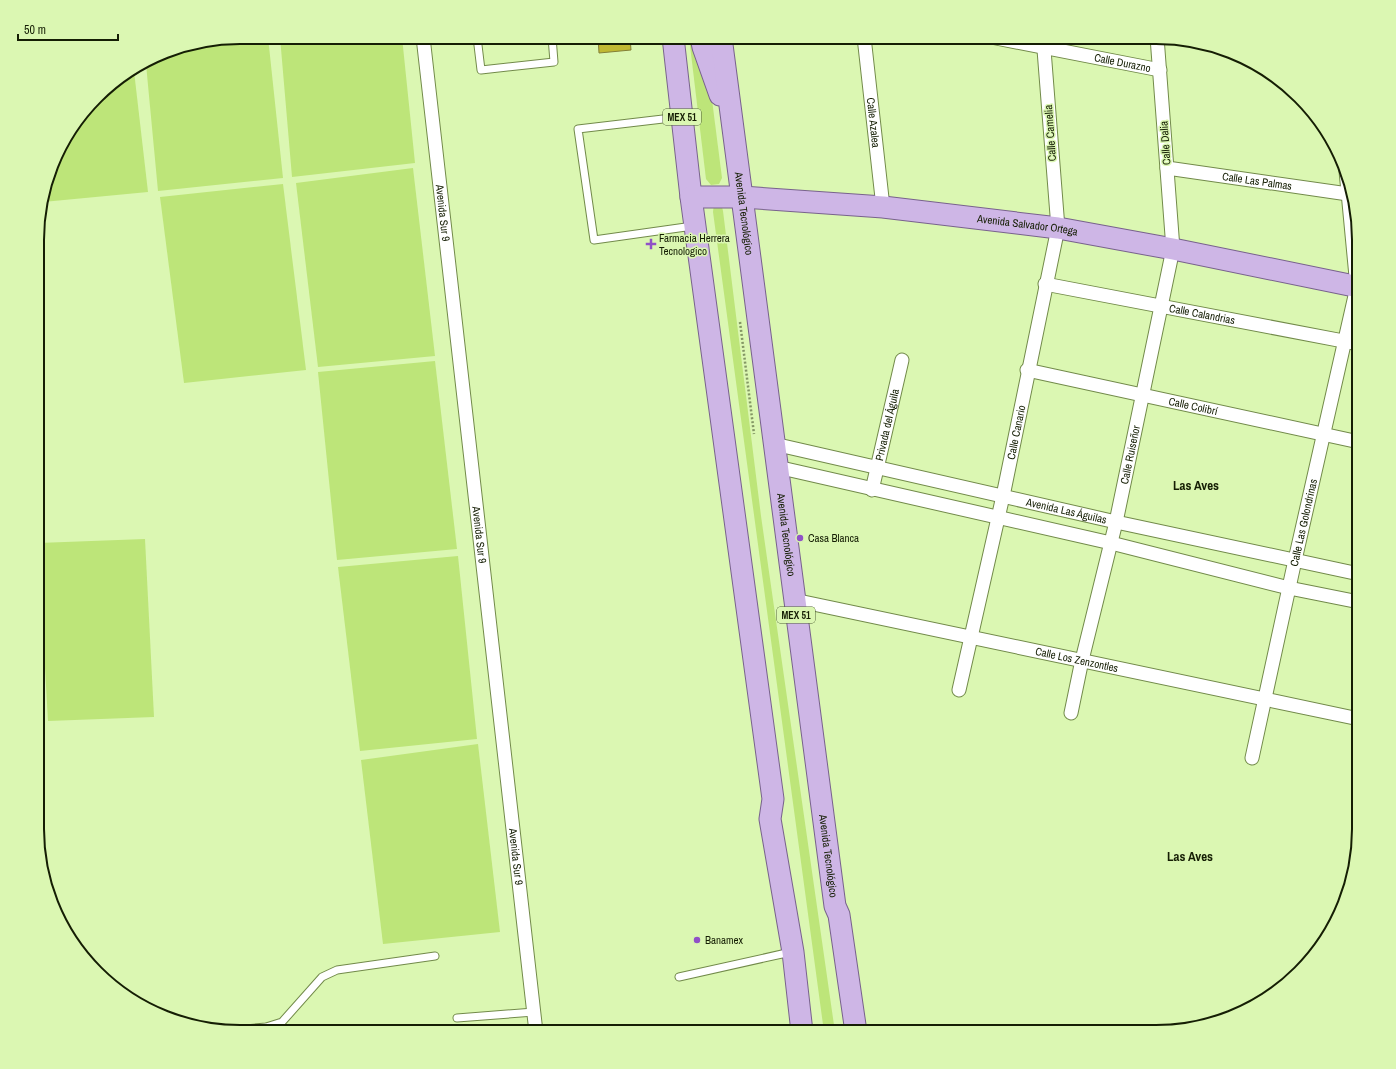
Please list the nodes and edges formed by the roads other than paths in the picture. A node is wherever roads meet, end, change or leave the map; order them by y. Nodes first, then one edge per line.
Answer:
1 (424, 44) edge
2 (478, 44) edge
3 (553, 44) edge
4 (674, 44) edge
5 (702, 44) edge
6 (722, 44) edge
7 (865, 44) edge
8 (1043, 44) edge
9 (1047, 44) edge
10 (1158, 44) edge
11 (1160, 70) junction
12 (682, 116) junction
13 (734, 135) junction
14 (1167, 168) junction
15 (1346, 194) edge
16 (691, 197) junction
17 (742, 197) junction
18 (883, 207) junction
19 (1351, 219) edge
20 (695, 225) junction
21 (1058, 228) junction
22 (1352, 231) edge
23 (1173, 249) junction
24 (1045, 284) junction
25 (1352, 286) edge
26 (1161, 306) junction
27 (1352, 312) edge
28 (1345, 342) junction
29 (1352, 343) edge
30 (902, 360) dead end
31 (1027, 370) junction
32 (1141, 395) junction
33 (1324, 434) junction
34 (1352, 440) edge
35 (774, 444) junction
36 (777, 467) junction
37 (877, 468) junction
38 (872, 490) junction
39 (1002, 496) junction
40 (997, 519) junction
41 (1116, 522) junction
42 (1111, 543) junction
43 (1295, 560) junction
44 (1352, 572) edge
45 (1289, 588) junction
46 (794, 600) junction
47 (1352, 601) edge
48 (971, 636) junction
49 (1082, 660) junction
50 (959, 690) dead end
51 (1266, 698) junction
52 (1071, 713) dead end
53 (1352, 717) edge
54 (1252, 758) dead end
55 (773, 799) junction
56 (835, 906) junction
57 (793, 952) junction
58 (435, 956) dead end
59 (679, 977) dead end
60 (534, 1012) junction
61 (457, 1018) dead end
62 (272, 1025) edge
63 (535, 1025) edge
64 (801, 1025) edge
65 (809, 1025) edge
66 (848, 1025) edge
67 (855, 1025) edge

1 - 60 street, Avenida Sur 9
2 - 3 lane
4 - 12 main road, MEX 51
5 - 13 main road
6 - 13 main road, Avenida Tecnológico / MEX 51
7 - 18 street, Calle Azalea
8 - 21 street, Calle Camelia
9 - 11 street, Calle Durazno
10 - 11 street, Calle Dalia
11 - 14 street, Calle Dalia
12 - 16 main road, MEX 51
12 - 20 lane
13 - 17 main road, Avenida Tecnológico / MEX 51
14 - 15 street, Calle Las Palmas
14 - 23 street, Calle Dalia
16 - 17 main road, Avenida Salvador Ortega
16 - 20 main road, MEX 51
17 - 18 main road, Avenida Salvador Ortega
17 - 35 main road, Avenida Tecnológico / MEX 51
18 - 21 main road, Avenida Salvador Ortega
19 - 22 street, Calle Las Golondrinas
20 - 55 main road, MEX 51
21 - 23 main road, Avenida Salvador Ortega
21 - 24 street, Calle Canario
23 - 25 main road, Avenida Salvador Ortega
23 - 26 street, Calle Ruiseñor
24 - 26 street, Calle Calandrias
24 - 31 street, Calle Canario
26 - 28 street, Calle Calandrias
26 - 32 street, Calle Ruiseñor
27 - 28 street, Calle Las Golondrinas
28 - 29 street, Calle Calandrias
28 - 33 street, Calle Las Golondrinas
30 - 37 street, Privada del Águila
31 - 32 street, Calle Colibrí
31 - 39 street, Calle Canario
32 - 33 street, Calle Colibrí
32 - 41 street, Calle Ruiseñor
33 - 34 street, Calle Colibrí
33 - 43 street, Calle Las Golondrinas
35 - 36 main road, Avenida Tecnológico / MEX 51
35 - 37 street, Avenida Las Águilas
36 - 38 street, Avenida Las Águilas
36 - 46 main road, Avenida Tecnológico / MEX 51
37 - 38 street, Privada del Águila
37 - 39 street, Avenida Las Águilas
38 - 40 street, Avenida Las Águilas
39 - 40 street, Calle Canario
39 - 41 street, Avenida Las Águilas
40 - 42 street, Avenida Las Águilas
40 - 48 street, Calle Canario
41 - 42 street, Calle Ruiseñor
41 - 43 street, Avenida Las Águilas
42 - 45 street, Avenida Las Águilas
42 - 49 street, Calle Ruiseñor
43 - 44 street, Avenida Las Águilas
43 - 45 street, Calle Las Golondrinas
45 - 47 street, Avenida Las Águilas
45 - 51 street, Calle Las Golondrinas
46 - 48 street, Calle Los Zenzontles
46 - 56 main road, Avenida Tecnológico / MEX 51
48 - 49 street, Calle Los Zenzontles
48 - 50 street, Calle Canario
49 - 51 street, Calle Los Zenzontles
49 - 52 street, Calle Ruiseñor
51 - 53 street, Calle Los Zenzontles
51 - 54 street, Calle Las Golondrinas
55 - 57 main road, MEX 51
55 - 65 main road
56 - 66 main road
56 - 67 main road, Avenida Tecnológico / MEX 51
57 - 59 lane
57 - 64 main road, MEX 51
58 - 62 lane
60 - 61 lane
60 - 63 street, Avenida Sur 9

